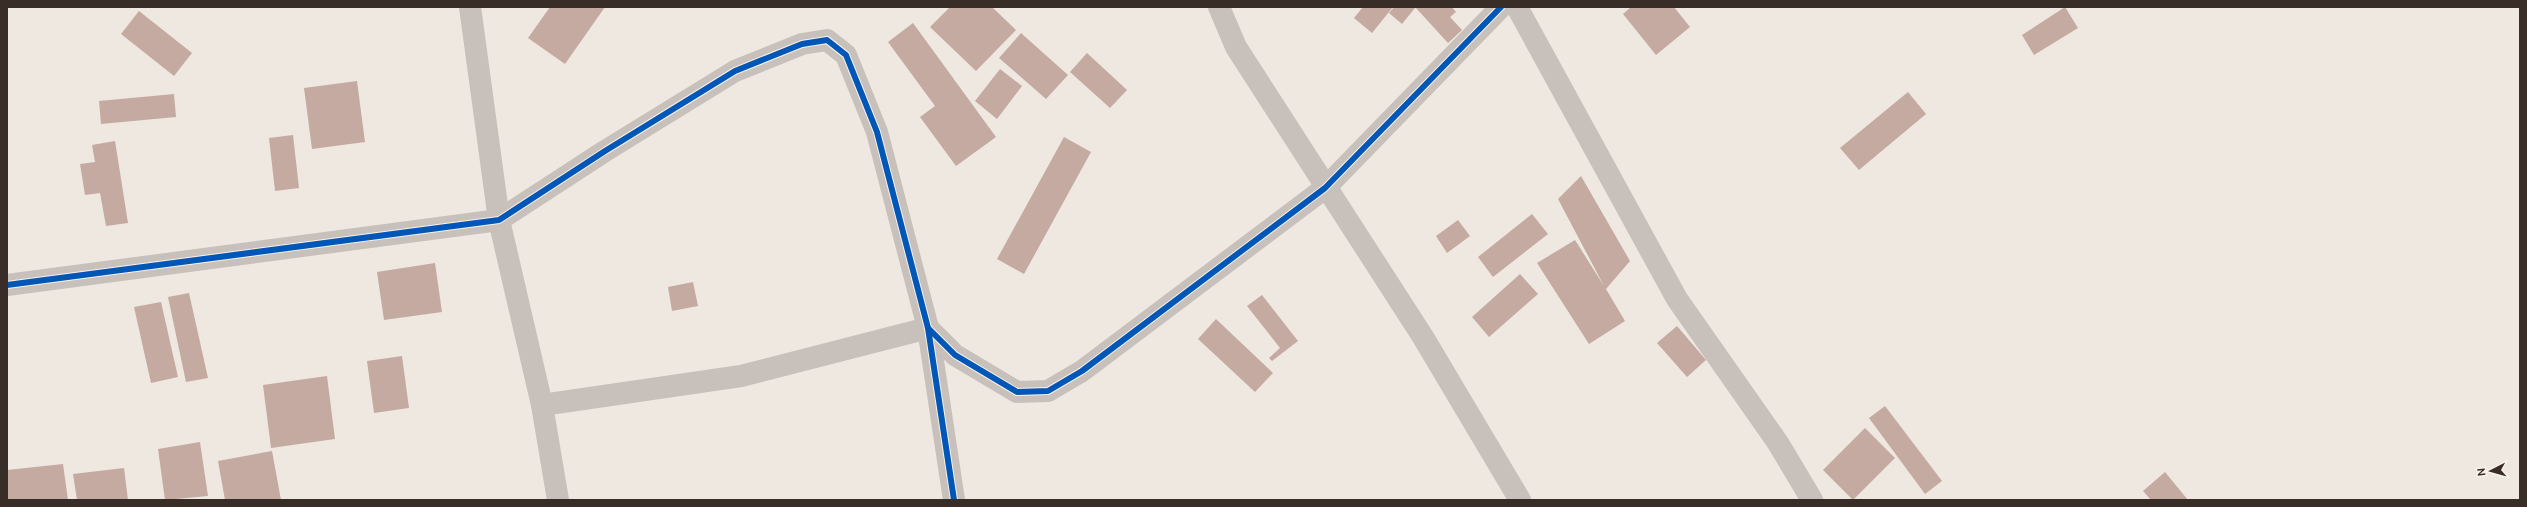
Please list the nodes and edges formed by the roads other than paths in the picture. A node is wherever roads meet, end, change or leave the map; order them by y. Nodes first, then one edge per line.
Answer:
1 (470, 7) edge
2 (1219, 7) edge
3 (1501, 7) edge
4 (1516, 7) edge
5 (1325, 188) junction
6 (499, 220) junction
7 (7, 285) edge
8 (928, 328) junction
9 (542, 405) junction
10 (558, 500) edge
11 (954, 500) edge
12 (1520, 500) edge
13 (1812, 500) edge

1 - 6 street
2 - 5 street
3 - 5 street
4 - 13 street
5 - 8 street
5 - 12 street
6 - 7 street
6 - 8 street
6 - 9 street
8 - 9 street
8 - 11 street
9 - 10 street

